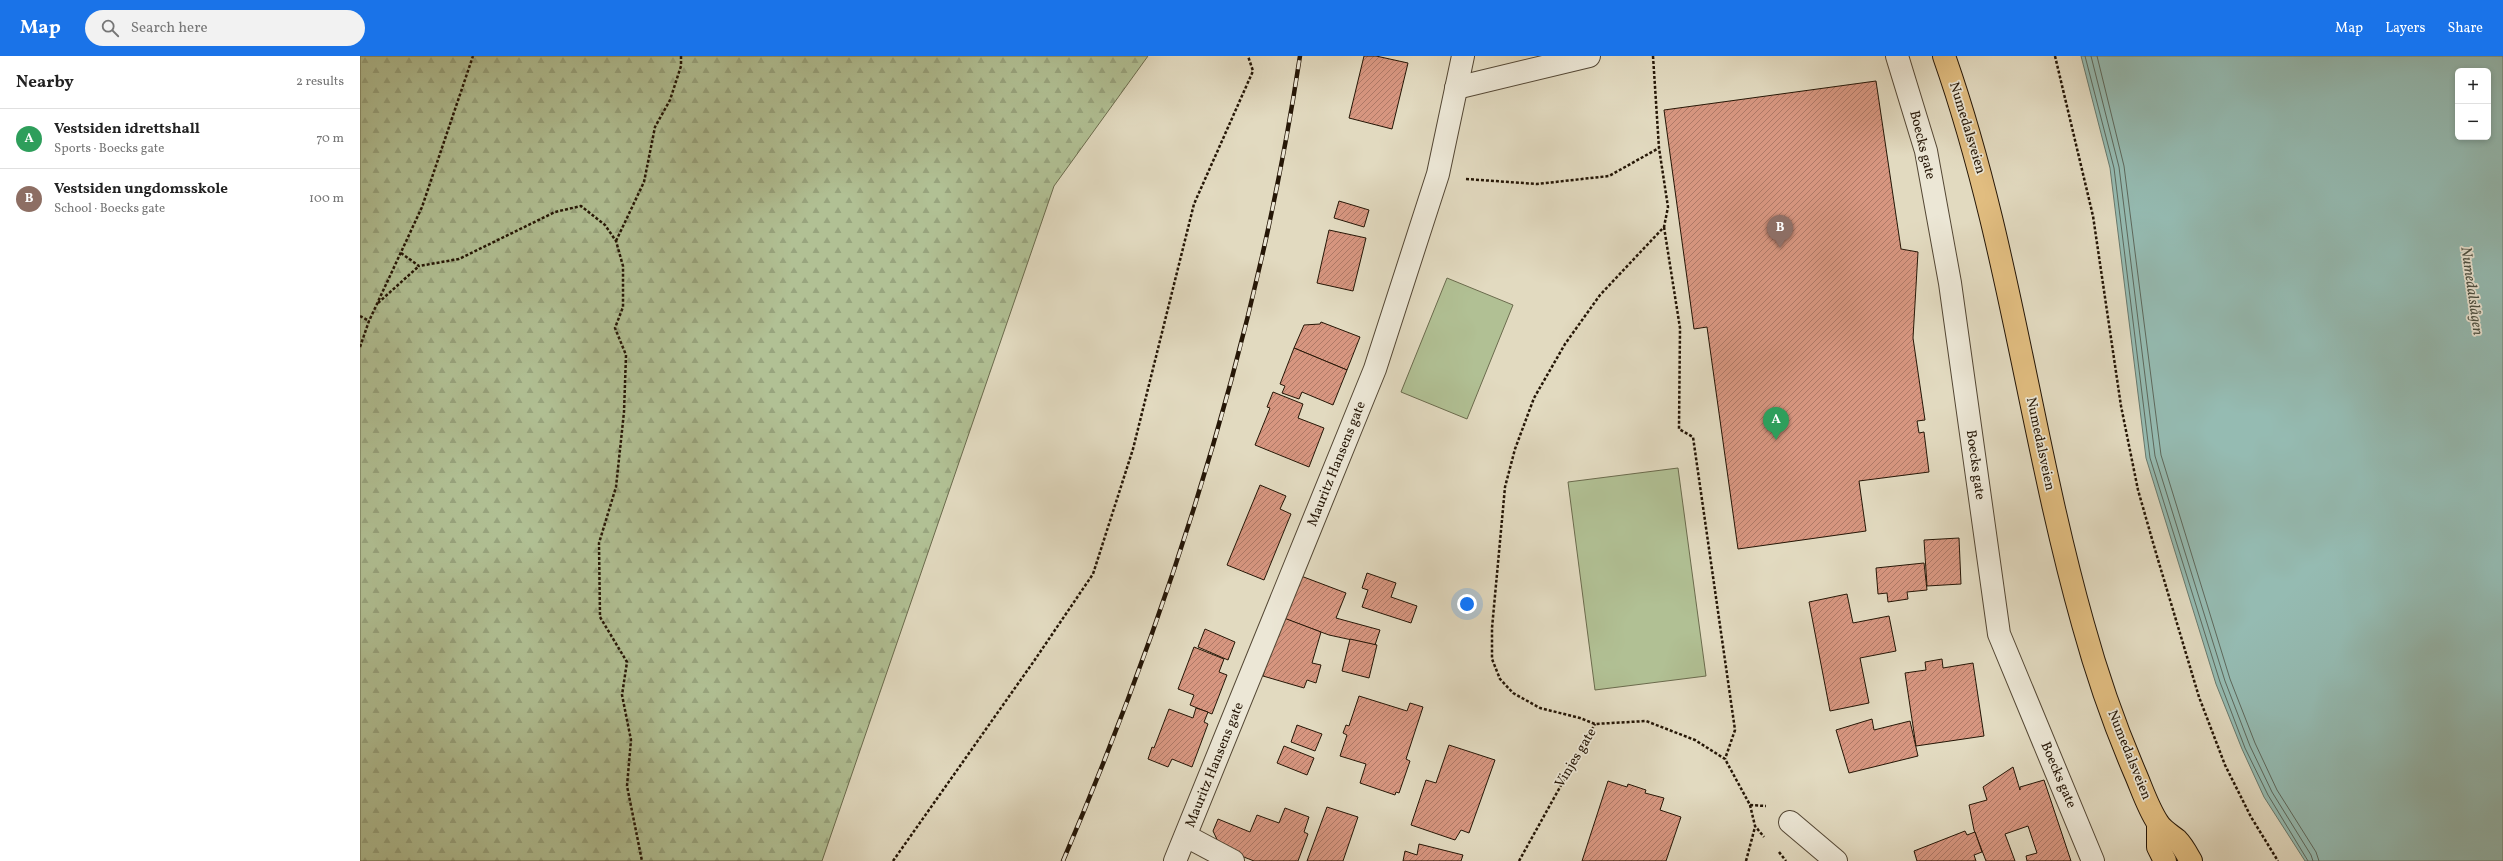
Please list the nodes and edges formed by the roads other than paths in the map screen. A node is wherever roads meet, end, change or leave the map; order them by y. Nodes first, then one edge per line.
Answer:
1 (1463, 56) edge
2 (1589, 56) edge
3 (1898, 56) edge
4 (1944, 56) edge
5 (1456, 88) junction
6 (1790, 822) road end
7 (2158, 825) junction
8 (1186, 836) junction
9 (1174, 861) edge
10 (1233, 861) edge
11 (1836, 861) edge
12 (2093, 861) edge
13 (2165, 861) edge
14 (2191, 861) edge

1 - 5 street, Mauritz Hansens gate
2 - 5 street
3 - 12 street, Boecks gate
4 - 7 main road, Numedalsveien
5 - 8 street, Mauritz Hansens gate
6 - 11 street
7 - 13 main road, Numedalsveien
7 - 14 main road, Numedalsveien
8 - 9 street, Mauritz Hansens gate
8 - 10 street

